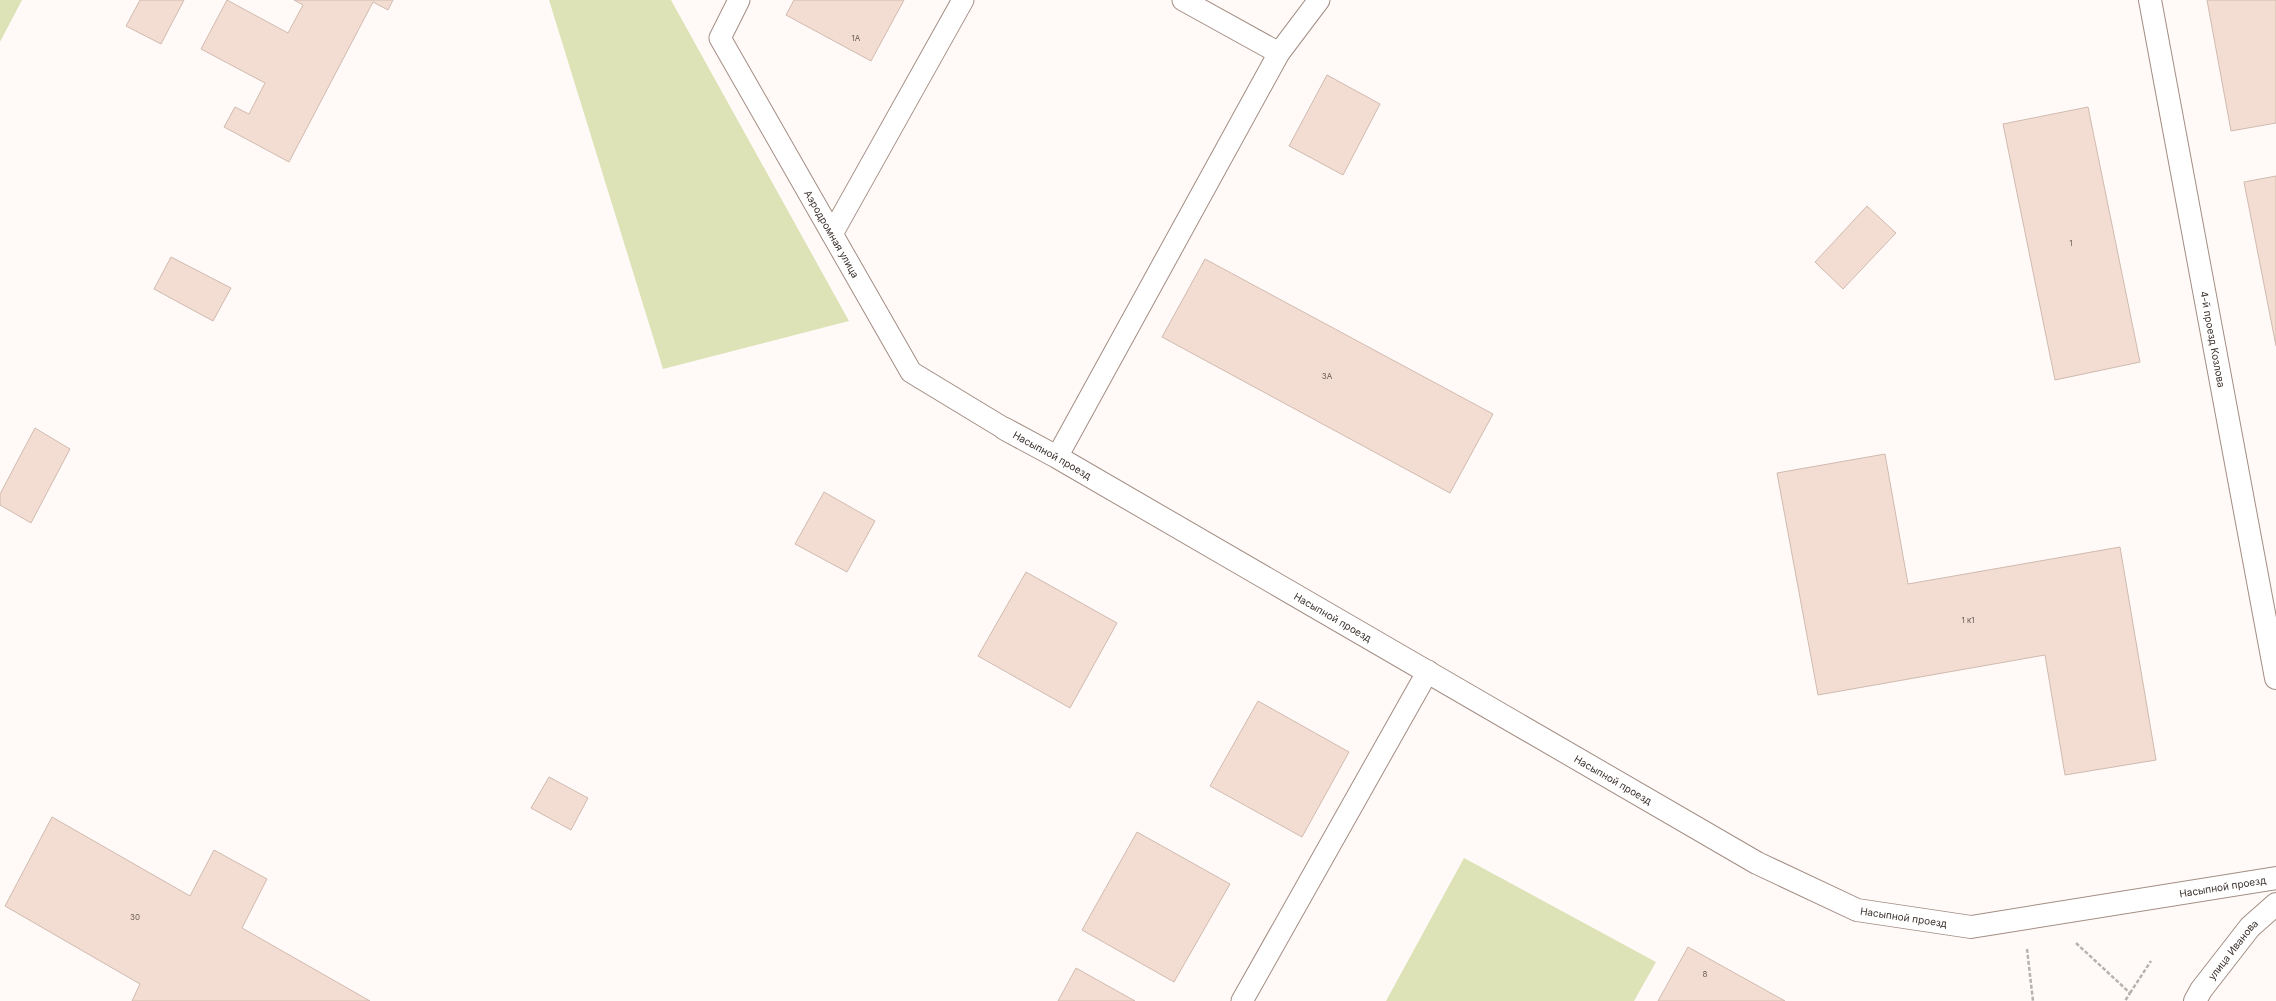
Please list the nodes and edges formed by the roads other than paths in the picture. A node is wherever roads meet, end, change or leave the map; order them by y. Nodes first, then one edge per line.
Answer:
1 (739, 0) edge
2 (963, 0) edge
3 (1183, 0) edge
4 (1319, 0) edge
5 (2150, 0) edge
6 (1279, 53) junction
7 (832, 234) junction
8 (1005, 429) joint
9 (1057, 457) junction
10 (1428, 671) junction
11 (2276, 678) edge
12 (2276, 878) edge
13 (2276, 904) edge
14 (1242, 1001) edge
15 (2195, 1001) edge

1 - 7 lane, Аэродромная улица
2 - 7 lane
3 - 6 lane
4 - 6 lane
5 - 11 street, 4-й проезд Козлова
6 - 9 lane
7 - 8 lane, Аэродромная улица
8 - 9 street, Насыпной проезд
9 - 10 street, Насыпной проезд
10 - 12 street, Насыпной проезд
10 - 14 lane
13 - 15 street, улица Иванова

